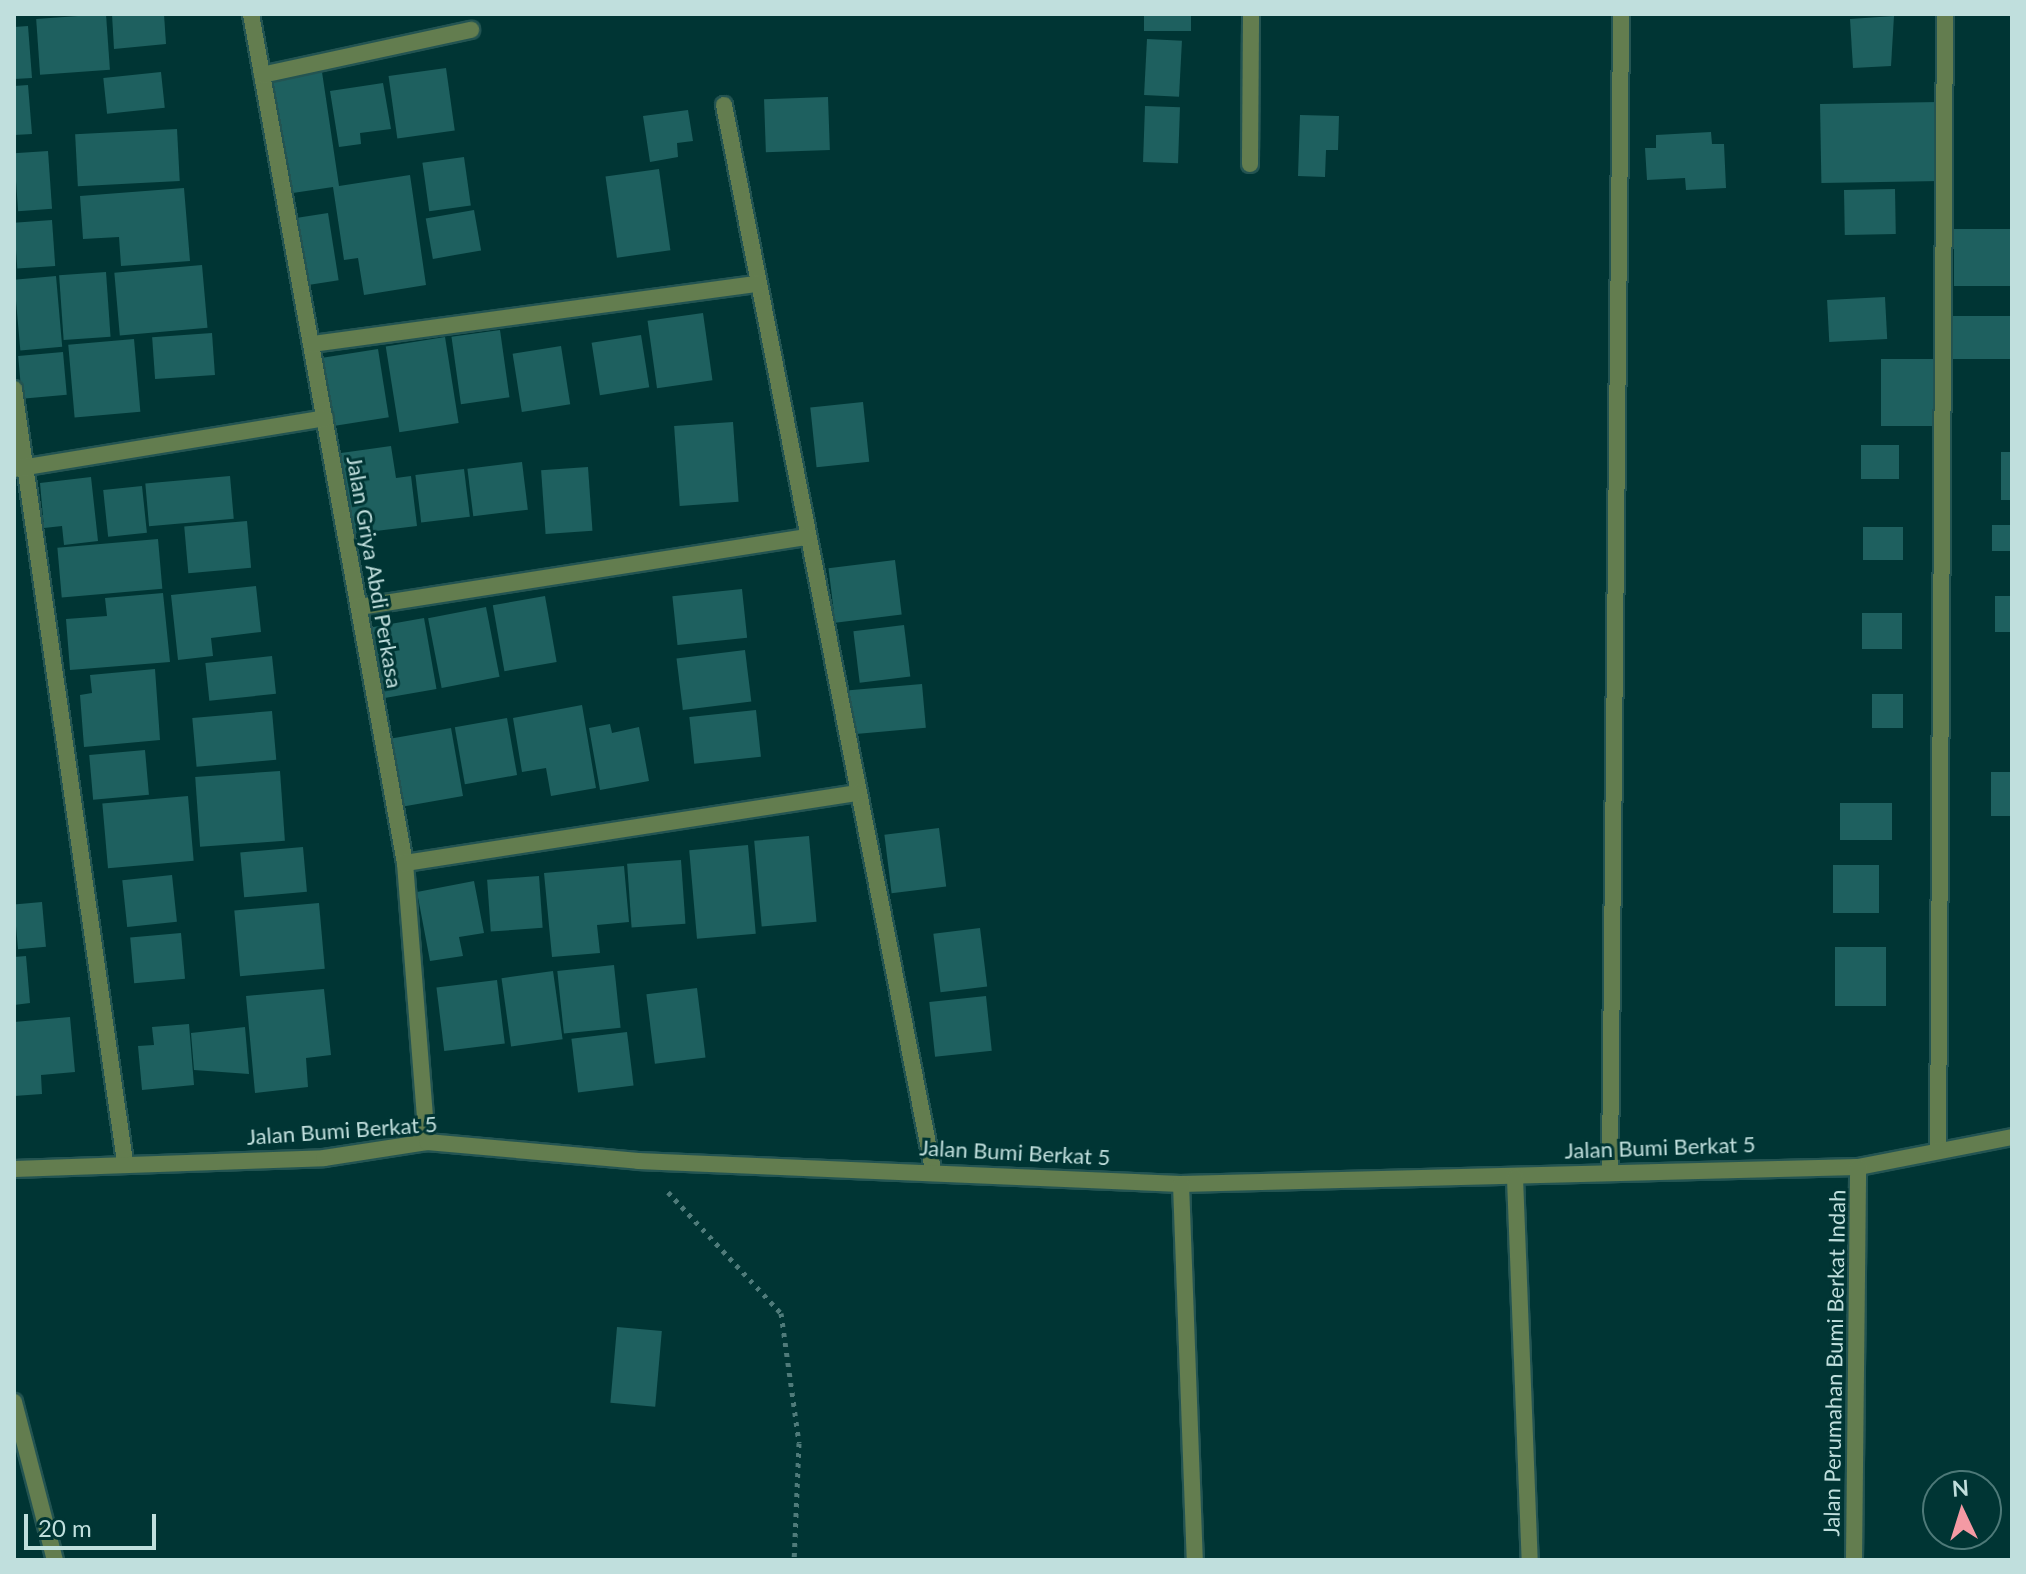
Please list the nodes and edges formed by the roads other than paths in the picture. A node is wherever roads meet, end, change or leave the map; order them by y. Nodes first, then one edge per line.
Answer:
1 (251, 14) edge
2 (1251, 14) edge
3 (1621, 14) edge
4 (1945, 14) edge
5 (471, 30) dead end
6 (262, 75) junction
7 (724, 105) dead end
8 (1250, 164) dead end
9 (757, 284) junction
10 (312, 344) junction
11 (14, 389) edge
12 (325, 418) junction
13 (22, 468) edge
14 (806, 537) junction
15 (359, 607) junction
16 (855, 793) junction
17 (405, 863) junction
18 (2012, 1137) edge
19 (427, 1142) junction
20 (1938, 1150) junction
21 (125, 1162) junction
22 (1858, 1167) junction
23 (1610, 1168) junction
24 (14, 1169) edge
25 (933, 1169) junction
26 (1515, 1178) junction
27 (1181, 1184) junction
28 (14, 1402) edge
29 (55, 1560) edge
30 (1195, 1560) edge
31 (1530, 1560) edge
32 (1854, 1560) edge

1 - 6 street, Jalan Griya Abdi Perkasa
2 - 8 street
3 - 23 street
4 - 20 street
5 - 6 street
6 - 10 street, Jalan Griya Abdi Perkasa
7 - 9 street
9 - 10 street
9 - 14 street
10 - 12 street, Jalan Griya Abdi Perkasa
11 - 13 street
12 - 13 street
12 - 15 street, Jalan Griya Abdi Perkasa
13 - 21 street
14 - 15 street
14 - 16 street
15 - 17 street, Jalan Griya Abdi Perkasa
16 - 17 street
16 - 25 street
17 - 19 street, Jalan Griya Abdi Perkasa
18 - 20 street, Jalan Bumi Berkat 5
19 - 21 street, Jalan Bumi Berkat 5
19 - 25 street, Jalan Bumi Berkat 5
20 - 22 street, Jalan Bumi Berkat 5
21 - 24 street, Jalan Bumi Berkat 5
22 - 23 street, Jalan Bumi Berkat 5
22 - 32 street, Jalan Perumahan Bumi Berkat Indah
23 - 26 street, Jalan Bumi Berkat 5
25 - 27 street, Jalan Bumi Berkat 5
26 - 27 street, Jalan Bumi Berkat 5
26 - 31 street
27 - 30 street
28 - 29 street

